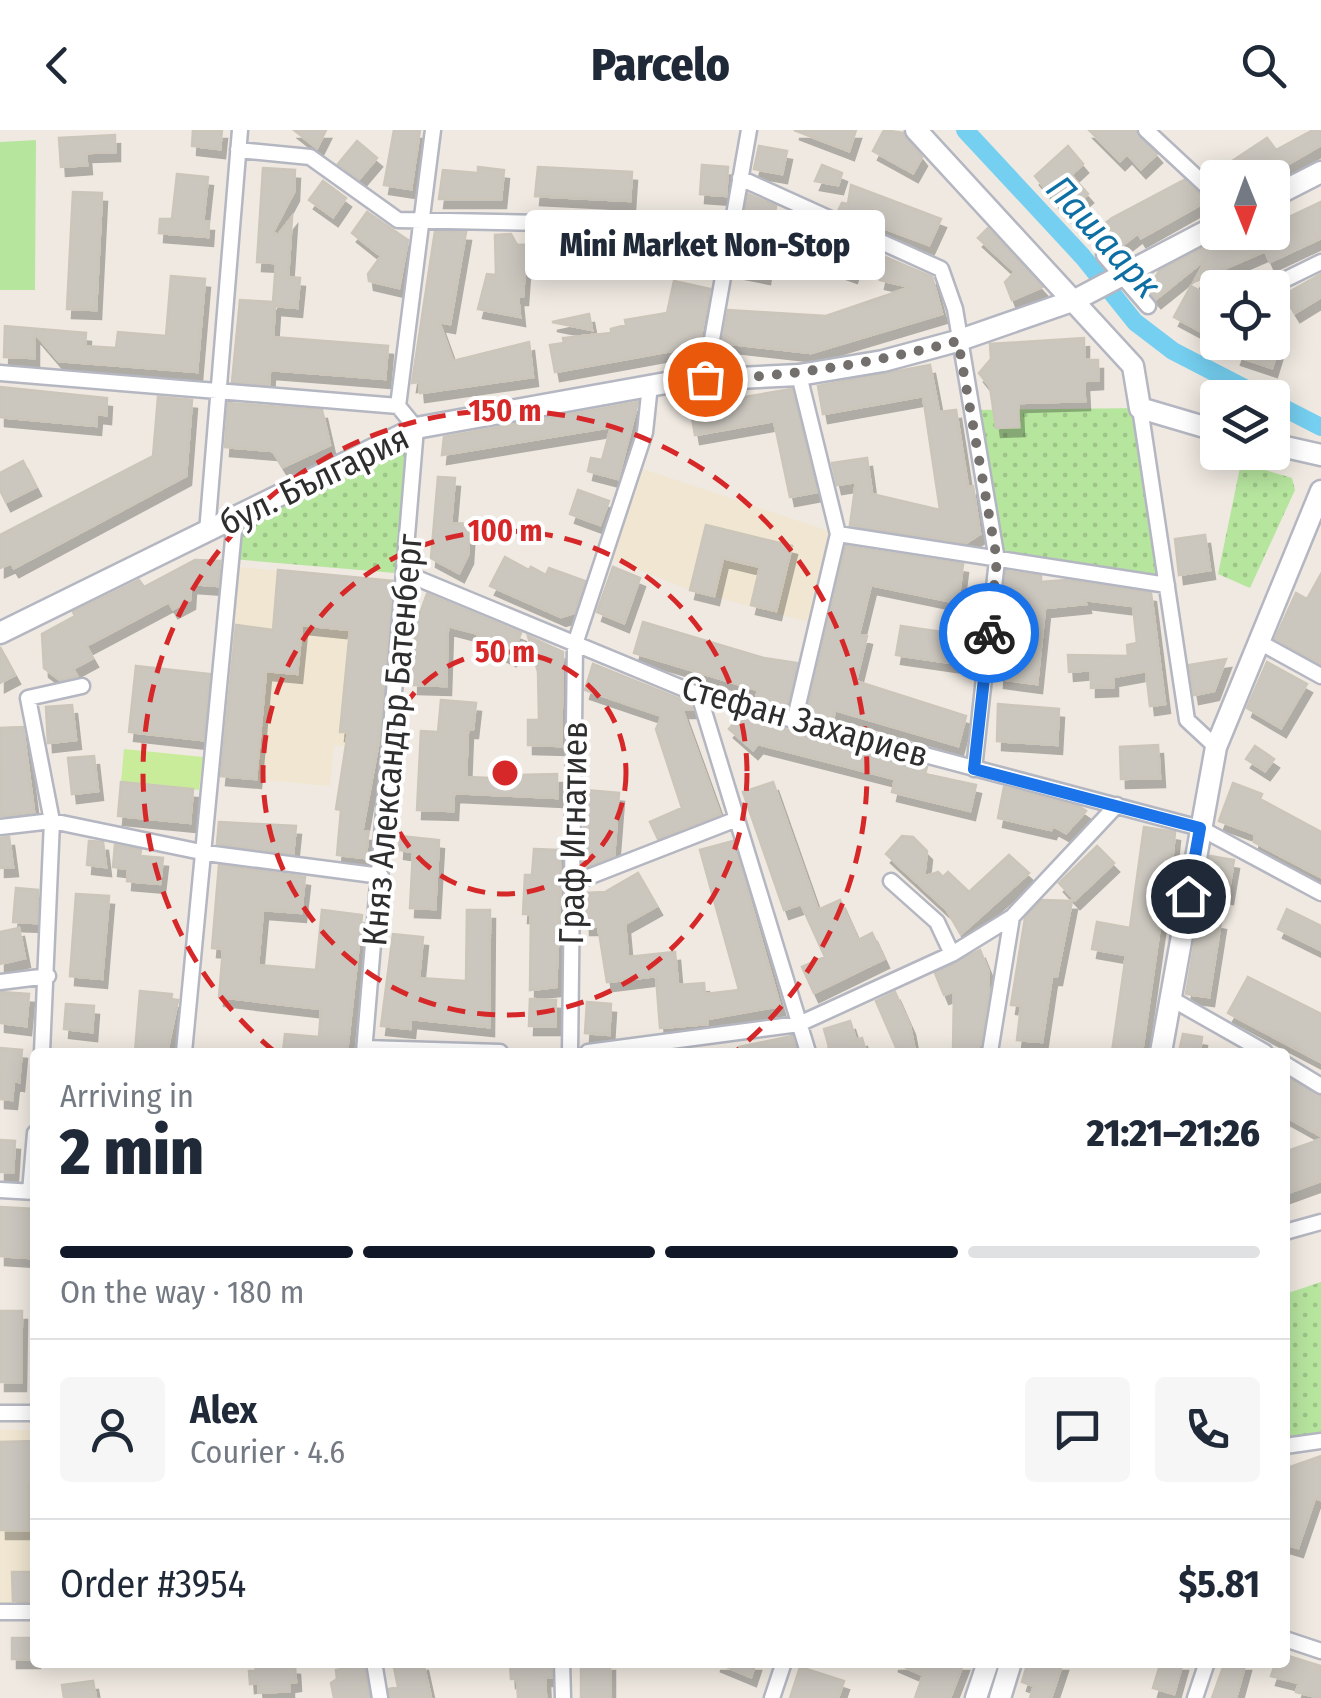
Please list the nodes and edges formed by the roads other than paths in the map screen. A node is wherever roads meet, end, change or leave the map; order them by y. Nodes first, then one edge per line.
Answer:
1 (240, 130) edge
2 (433, 130) edge
3 (749, 130) edge
4 (916, 130) edge
5 (1146, 130) edge
6 (238, 150) junction
7 (1321, 172) edge
8 (740, 178) junction
9 (1200, 180) edge
10 (1290, 188) edge
11 (419, 220) junction
12 (730, 226) junction
13 (1200, 234) edge
14 (1104, 255) dead end
15 (1321, 262) edge
16 (1290, 277) edge
17 (1117, 278) junction
18 (1081, 297) junction
19 (1148, 306) dead end
20 (958, 341) junction
21 (0, 373) edge
22 (800, 375) junction
23 (705, 379) junction
24 (650, 385) junction
25 (217, 393) junction
26 (398, 406) junction
27 (1140, 408) junction
28 (1200, 425) edge
29 (416, 428) junction
30 (1290, 448) edge
31 (1321, 456) edge
32 (1321, 491) edge
33 (235, 519) junction
34 (207, 532) junction
35 (838, 534) junction
36 (997, 560) junction
37 (407, 574) junction
38 (1167, 585) junction
39 (0, 632) edge
40 (1259, 642) junction
41 (574, 644) junction
42 (1321, 676) edge
43 (82, 686) dead end
44 (700, 696) junction
45 (794, 722) junction
46 (1216, 747) junction
47 (974, 769) junction
48 (1117, 805) junction
49 (737, 818) junction
50 (52, 821) junction
51 (0, 827) edge
52 (1200, 828) junction
53 (206, 853) junction
54 (381, 876) junction
55 (891, 881) dead end
56 (573, 883) junction
57 (1321, 892) edge
58 (1012, 917) junction
59 (952, 954) junction
60 (48, 976) junction
61 (0, 982) edge
62 (1170, 998) junction
63 (799, 1024) junction
64 (42, 1048) edge
65 (184, 1048) edge
66 (365, 1048) edge
67 (570, 1048) edge
68 (618, 1048) edge
69 (807, 1048) edge
70 (991, 1048) edge
71 (1162, 1048) edge
72 (1257, 1048) edge
73 (1290, 1067) edge
74 (1321, 1086) edge
75 (0, 1190) edge
76 (30, 1192) edge
77 (1321, 1222) edge
78 (1290, 1231) edge
79 (30, 1412) edge
80 (0, 1413) edge
81 (1321, 1441) edge
82 (1290, 1445) edge
83 (0, 1612) edge
84 (30, 1612) edge
85 (1290, 1641) edge
86 (1321, 1651) edge
87 (375, 1668) edge
88 (562, 1668) edge
89 (782, 1668) edge
90 (986, 1668) edge
91 (1009, 1668) edge
92 (1205, 1668) edge
93 (380, 1698) edge
94 (562, 1698) edge
95 (772, 1698) edge
96 (976, 1698) edge
97 (1000, 1698) edge
98 (1195, 1698) edge

1 - 6 street
2 - 11 street
3 - 8 street
4 - 18 street
5 - 9 street
6 - 11 street
6 - 25 street
7 - 10 street
8 - 12 street
8 - 20 street
11 - 12 street
11 - 26 street
12 - 23 street
13 - 17 street, бул. България
14 - 17 street
15 - 16 street
17 - 18 street, бул. България
17 - 19 street
18 - 20 street, бул. България
18 - 27 street
20 - 22 street, бул. България
20 - 36 street
21 - 25 street
22 - 23 street, бул. България
22 - 35 street
23 - 24 street, бул. България
24 - 29 street, бул. България
24 - 41 street, Граф Игнатиев
25 - 26 street
25 - 34 street
26 - 29 street
27 - 28 street
27 - 38 street
29 - 33 street, бул. България
29 - 37 street, Княз Александър Батенберг
30 - 31 street
32 - 40 street
33 - 34 street, бул. България
33 - 53 street
34 - 39 street, бул. България
35 - 36 street
35 - 45 street
36 - 38 street
36 - 47 street
37 - 41 street, Стефан Захариев
37 - 54 street, Княз Александър Батенберг
38 - 46 street
40 - 42 street
40 - 46 street
41 - 44 street, Стефан Захариев
41 - 56 street, Граф Игнатиев
43 - 50 street
44 - 45 street, Стефан Захариев
44 - 49 street
45 - 47 street, Стефан Захариев
46 - 52 street
47 - 48 street, Стефан Захариев
48 - 52 street, Стефан Захариев
48 - 58 street
49 - 56 street
49 - 63 street
50 - 51 street
50 - 53 street
50 - 60 street
52 - 57 street, Стефан Захариев
52 - 62 street
53 - 54 street
53 - 65 street
54 - 66 street, Княз Александър Батенберг
55 - 59 street
56 - 67 street, Граф Игнатиев
58 - 59 street
58 - 70 street
59 - 63 street
60 - 61 street
60 - 64 street
62 - 71 street
62 - 72 street
63 - 68 street
63 - 69 street
73 - 74 street
75 - 76 street
77 - 78 street
79 - 80 street
81 - 82 street
83 - 84 street
85 - 86 street
87 - 93 street
88 - 94 street
89 - 95 street
90 - 96 street
91 - 97 street
92 - 98 street

